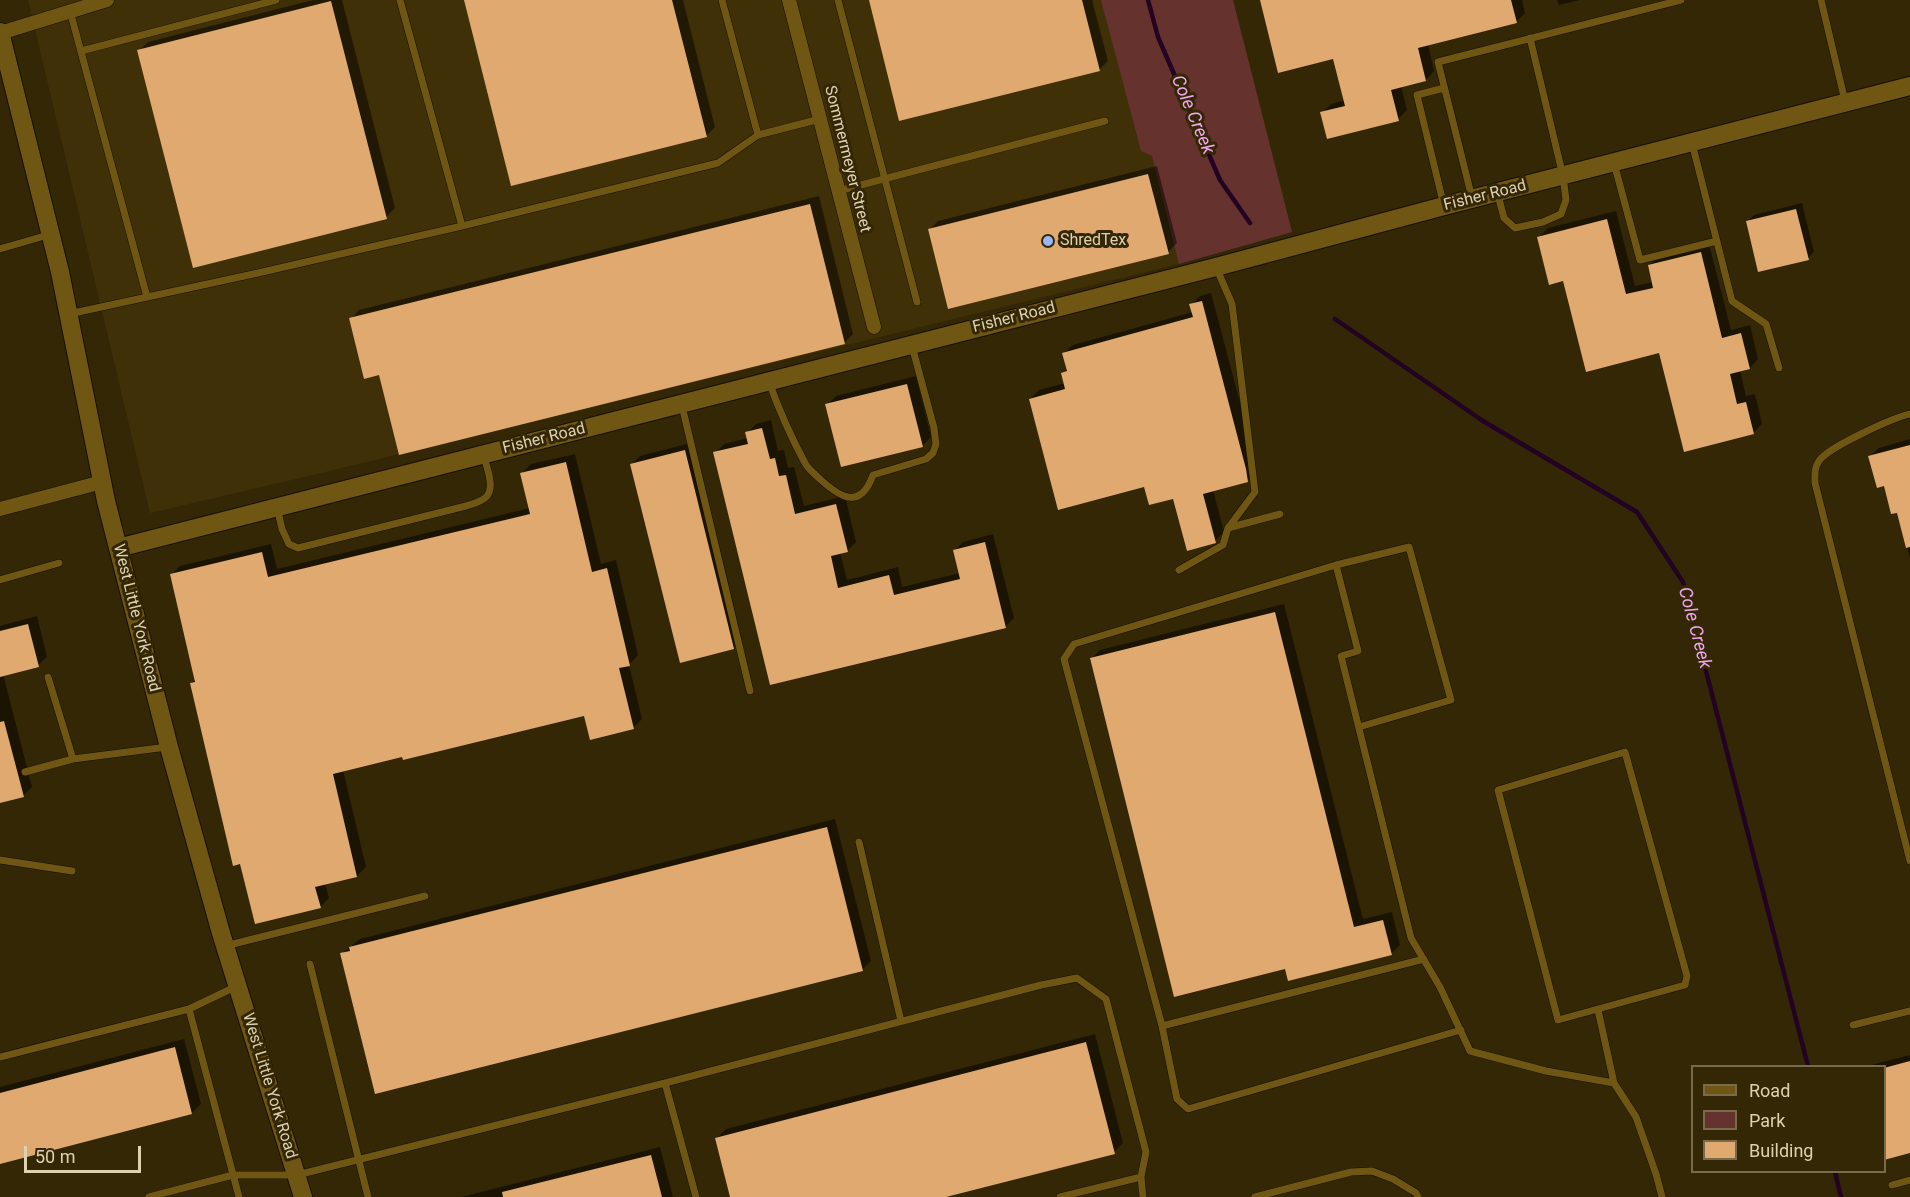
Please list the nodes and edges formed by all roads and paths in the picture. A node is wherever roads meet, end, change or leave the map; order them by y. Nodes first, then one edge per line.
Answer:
1 (107, 0) edge
2 (276, 0) edge
3 (400, 0) edge
4 (722, 0) edge
5 (789, 0) edge
6 (838, 0) edge
7 (1680, 0) edge
8 (1821, 0) edge
9 (70, 11) junction
10 (0, 32) edge
11 (1530, 38) junction
12 (81, 51) junction
13 (1910, 86) edge
14 (1444, 88) junction
15 (1846, 104) junction
16 (820, 119) junction
17 (1105, 121) dead end
18 (758, 135) junction
19 (1691, 142) junction
20 (1614, 163) junction
21 (1563, 176) junction
22 (885, 179) junction
23 (838, 191) junction
24 (1498, 192) junction
25 (1472, 199) junction
26 (1444, 206) junction
27 (462, 226) junction
28 (51, 235) junction
29 (1717, 241) junction
30 (0, 249) edge
31 (1216, 267) junction
32 (147, 297) junction
33 (916, 302) dead end
34 (69, 314) junction
35 (874, 327) dead end
36 (911, 344) junction
37 (1779, 368) dead end
38 (769, 380) junction
39 (682, 403) junction
40 (1910, 414) edge
41 (484, 454) junction
42 (102, 482) junction
43 (277, 507) junction
44 (0, 509) edge
45 (1280, 514) dead end
46 (1228, 528) junction
47 (118, 548) junction
48 (59, 563) dead end
49 (1336, 565) junction
50 (1179, 570) dead end
51 (0, 580) edge
52 (48, 677) dead end
53 (750, 691) dead end
54 (1359, 726) junction
55 (169, 747) junction
56 (73, 759) junction
57 (25, 772) dead end
58 (859, 842) dead end
59 (0, 860) edge
60 (1910, 861) edge
61 (72, 871) dead end
62 (425, 896) dead end
63 (225, 946) junction
64 (1424, 959) junction
65 (310, 964) dead end
66 (238, 985) junction
67 (189, 1009) junction
68 (1598, 1010) junction
69 (1910, 1011) edge
70 (901, 1021) junction
71 (1853, 1025) dead end
72 (1162, 1026) junction
73 (1461, 1030) junction
74 (0, 1057) edge
75 (665, 1083) junction
76 (1614, 1083) junction
77 (358, 1160) junction
78 (233, 1175) junction
79 (297, 1175) junction
80 (1141, 1177) junction
81 (1910, 1180) edge
82 (1892, 1185) dead end
83 (149, 1197) edge
84 (239, 1197) edge
85 (303, 1197) edge
86 (368, 1197) edge
87 (696, 1197) edge
88 (1060, 1197) edge
89 (1143, 1197) edge
90 (1255, 1197) edge
91 (1418, 1197) edge
92 (1662, 1197) edge

1 - 9 street
2 - 12 lane
3 - 27 lane
4 - 18 lane
5 - 16 street, Sommermeyer Street
6 - 22 lane
7 - 11 lane
8 - 15 lane
9 - 10 street
9 - 12 lane
10 - 28 street, West Little York Road
11 - 14 lane
11 - 21 lane
12 - 32 lane
13 - 15 street, Fisher Road
14 - 25 lane
14 - 26 lane
15 - 19 street, Fisher Road
16 - 18 lane
16 - 23 street, Sommermeyer Street
17 - 22 lane
18 - 27 lane
19 - 20 street, Fisher Road
19 - 29 lane
20 - 21 street, Fisher Road
20 - 29 lane
21 - 24 street, Fisher Road
21 - 24 lane
22 - 23 lane
22 - 33 lane
23 - 35 street, Sommermeyer Street
24 - 25 street, Fisher Road
25 - 26 street, Fisher Road
26 - 31 street, Fisher Road
27 - 32 lane
28 - 30 lane
28 - 34 street, West Little York Road
29 - 37 lane
31 - 36 street, Fisher Road
31 - 46 lane
32 - 34 lane
34 - 42 street, West Little York Road
36 - 38 street, Fisher Road
36 - 38 lane
38 - 39 street, Fisher Road
39 - 41 street, Fisher Road
39 - 53 lane
40 - 60 lane
41 - 43 street, Fisher Road
41 - 43 lane
42 - 44 street
42 - 47 street, West Little York Road
43 - 47 street, Fisher Road
45 - 46 lane
46 - 50 lane
47 - 55 street, West Little York Road
48 - 51 lane
49 - 54 lane
49 - 54 lane
49 - 72 lane
52 - 56 lane
54 - 64 lane
55 - 56 lane
55 - 63 street, West Little York Road
56 - 57 lane
58 - 70 lane
59 - 61 lane
62 - 63 lane
63 - 66 street, West Little York Road
64 - 72 lane
64 - 73 lane
65 - 77 lane
66 - 67 lane
66 - 79 street, West Little York Road
67 - 74 lane
67 - 78 lane
68 - 68 lane
68 - 76 lane
69 - 71 lane
70 - 75 lane
70 - 80 lane
72 - 73 lane
73 - 76 lane
75 - 77 lane
75 - 87 lane
76 - 92 lane
77 - 79 lane
77 - 86 lane
78 - 79 lane
78 - 83 lane
78 - 84 lane
79 - 85 street, West Little York Road
80 - 88 lane
80 - 89 lane
81 - 82 lane
90 - 91 lane

